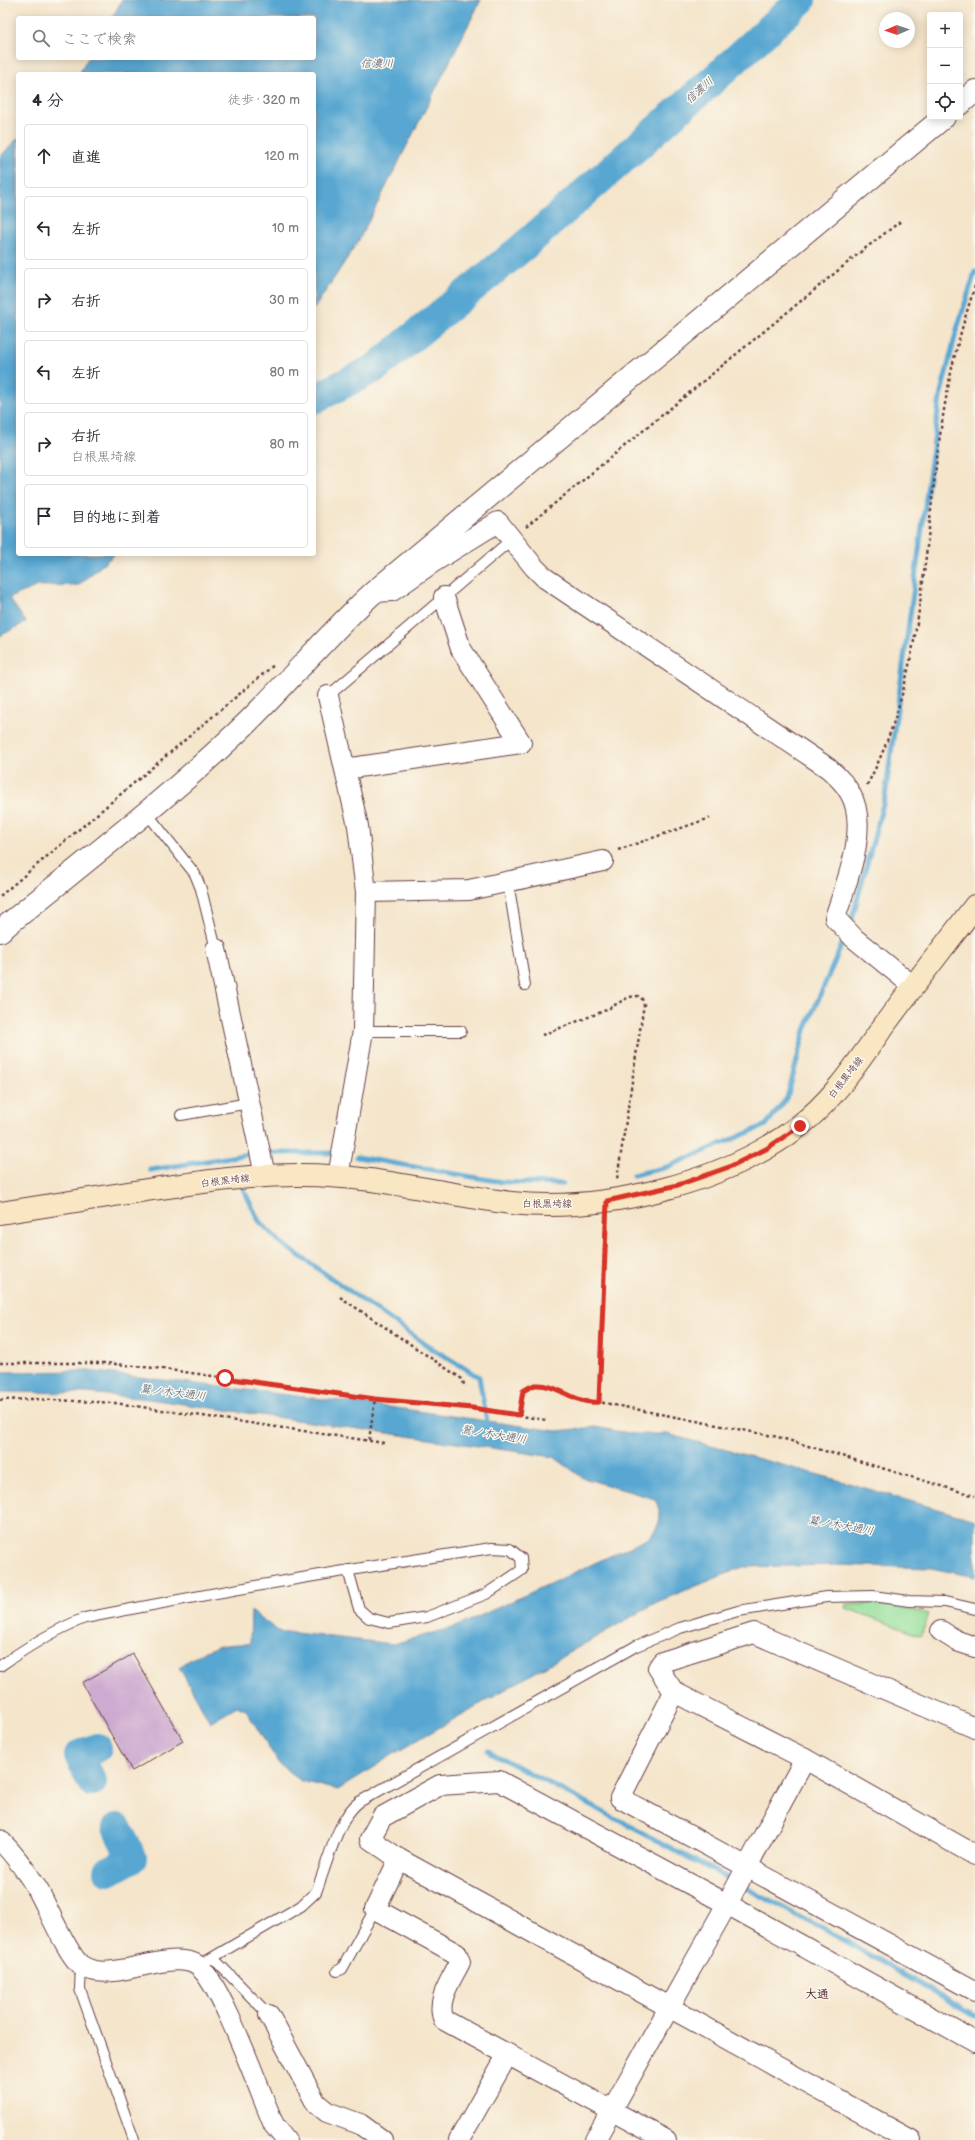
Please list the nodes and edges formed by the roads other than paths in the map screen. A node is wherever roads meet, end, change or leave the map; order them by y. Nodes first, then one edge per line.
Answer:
1 (940, 120) edge
2 (512, 539) junction
3 (374, 592) junction
4 (444, 597) junction
5 (328, 696) joint
6 (345, 769) junction
7 (146, 812) junction
8 (603, 861) road end
9 (508, 882) junction
10 (366, 892) junction
11 (975, 906) edge
12 (0, 931) edge
13 (216, 949) joint
14 (525, 985) dead end
15 (913, 986) junction
16 (461, 1030) dead end
17 (363, 1031) junction
18 (249, 1102) junction
19 (180, 1114) dead end
20 (265, 1175) junction
21 (338, 1177) junction
22 (0, 1213) edge
23 (348, 1570) junction
24 (975, 1609) edge
25 (941, 1631) dead end
26 (975, 1648) edge
27 (0, 1666) edge
28 (674, 1692) junction
29 (975, 1728) edge
30 (805, 1759) junction
31 (0, 1840) edge
32 (975, 1855) edge
33 (399, 1859) junction
34 (747, 1866) junction
35 (727, 1904) junction
36 (375, 1909) junction
37 (205, 1962) junction
38 (81, 1965) junction
39 (337, 1971) dead end
40 (975, 1991) edge
41 (670, 2006) junction
42 (270, 2015) joint
43 (975, 2042) edge
44 (508, 2054) junction
45 (612, 2110) junction
46 (134, 2140) edge
47 (286, 2140) edge
48 (382, 2140) edge
49 (459, 2140) edge
50 (595, 2140) edge
51 (666, 2140) edge
52 (911, 2140) edge

1 - 3 street
2 - 3 street
2 - 4 lane
2 - 15 street
3 - 7 street
4 - 5 lane
4 - 6 street
5 - 6 street
6 - 10 street
7 - 12 street
7 - 13 lane
8 - 9 street
9 - 10 street
9 - 14 lane
10 - 17 street
11 - 15 main road, 白根黒埼線
13 - 18 street
15 - 21 main road, 白根黒埼線
16 - 17 lane
17 - 21 street
18 - 19 lane
18 - 20 street
20 - 21 main road, 白根黒埼線
20 - 22 main road, 白根黒埼線
23 - 23 lane
23 - 27 lane
24 - 37 lane
25 - 26 street
28 - 29 street
28 - 30 street
28 - 34 street
30 - 32 street
30 - 34 street
31 - 38 street
33 - 35 street
33 - 36 street
33 - 41 street
34 - 35 street
34 - 40 street
35 - 41 street
35 - 43 street
36 - 39 lane
36 - 44 street
37 - 38 street
37 - 42 lane
37 - 47 street
38 - 46 lane
41 - 45 street
41 - 52 street
42 - 48 street
44 - 45 street
44 - 49 street
45 - 50 street
45 - 51 street

